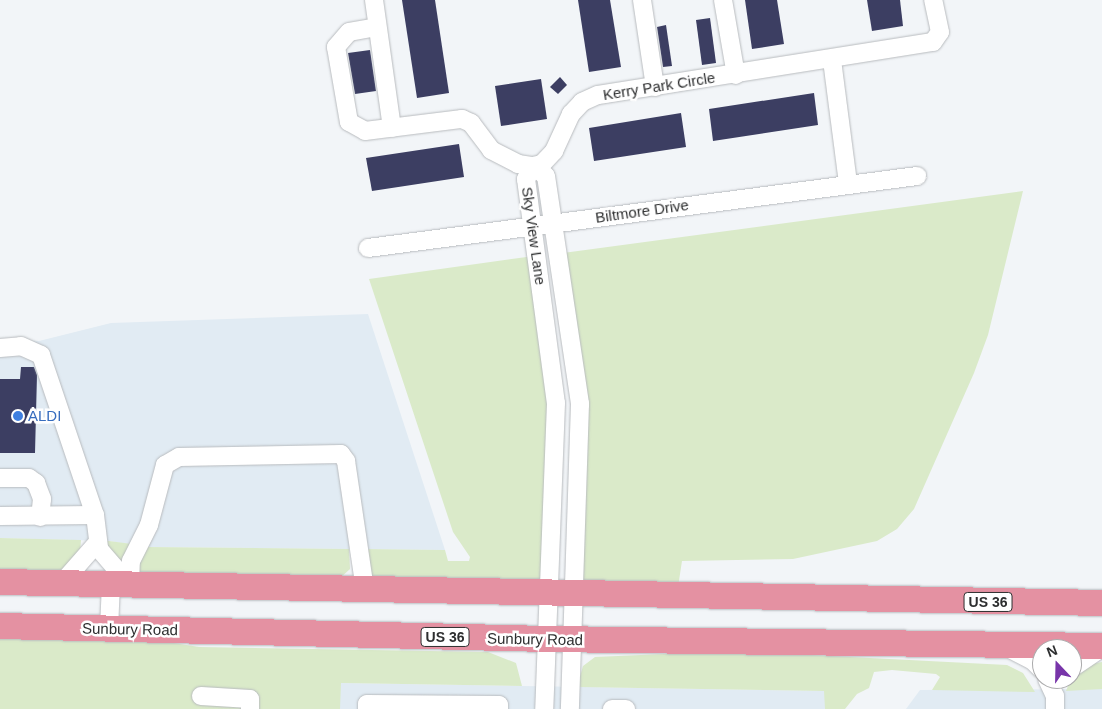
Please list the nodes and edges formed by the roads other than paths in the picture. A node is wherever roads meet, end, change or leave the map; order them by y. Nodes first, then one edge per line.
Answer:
1 (374, 0) edge
2 (642, 0) edge
3 (723, 0) edge
4 (933, 0) edge
5 (377, 27) junction
6 (832, 60) junction
7 (736, 75) junction
8 (655, 87) junction
9 (392, 128) junction
10 (532, 166) junction
11 (918, 176) dead end
12 (848, 183) junction
13 (554, 223) junction
14 (532, 226) junction
15 (368, 248) dead end
16 (0, 348) edge
17 (0, 478) edge
18 (95, 514) junction
19 (0, 516) edge
20 (40, 517) junction
21 (97, 543) junction
22 (0, 582) edge
23 (62, 583) junction
24 (121, 584) junction
25 (365, 589) junction
26 (560, 593) junction
27 (1102, 603) edge
28 (0, 626) edge
29 (109, 629) junction
30 (559, 639) junction
31 (1001, 645) junction
32 (1102, 647) edge
33 (1032, 660) edge
34 (1082, 661) edge
35 (1050, 689) edge
36 (1059, 689) edge
37 (201, 696) dead end
38 (1055, 702) edge
39 (250, 709) edge
40 (368, 709) edge
41 (499, 709) edge
42 (544, 709) edge
43 (570, 709) edge
44 (612, 709) edge
45 (626, 709) edge

1 - 5 street
2 - 8 street
3 - 7 street
4 - 6 street, Kerry Park Circle
5 - 9 street
5 - 9 street
6 - 7 street, Kerry Park Circle
6 - 12 street
7 - 8 street, Kerry Park Circle
8 - 10 street, Kerry Park Circle
9 - 10 street
10 - 13 street, Sky View Lane
10 - 14 street, Sky View Lane
11 - 12 street, Biltmore Drive
12 - 13 street, Biltmore Drive
13 - 14 street, Biltmore Drive
13 - 26 street, Sky View Lane
14 - 15 street, Biltmore Drive
14 - 26 street, Sky View Lane
16 - 18 street
17 - 20 street
18 - 20 street
18 - 21 street
19 - 20 street
21 - 23 street
21 - 24 street
22 - 23 highway, US 36
23 - 24 highway, US 36
24 - 25 highway, US 36
24 - 25 street
24 - 29 street
25 - 26 highway, US 36
26 - 27 highway, US 36
26 - 30 street
26 - 30 street
28 - 29 highway, Sunbury Road / US 36
29 - 30 highway, Sunbury Road / US 36
30 - 31 highway, Sunbury Road / US 36
30 - 42 street
30 - 43 street
31 - 32 highway, US 36
31 - 33 street
32 - 34 street
35 - 38 street
36 - 38 street
37 - 39 street
40 - 41 street
44 - 45 street

